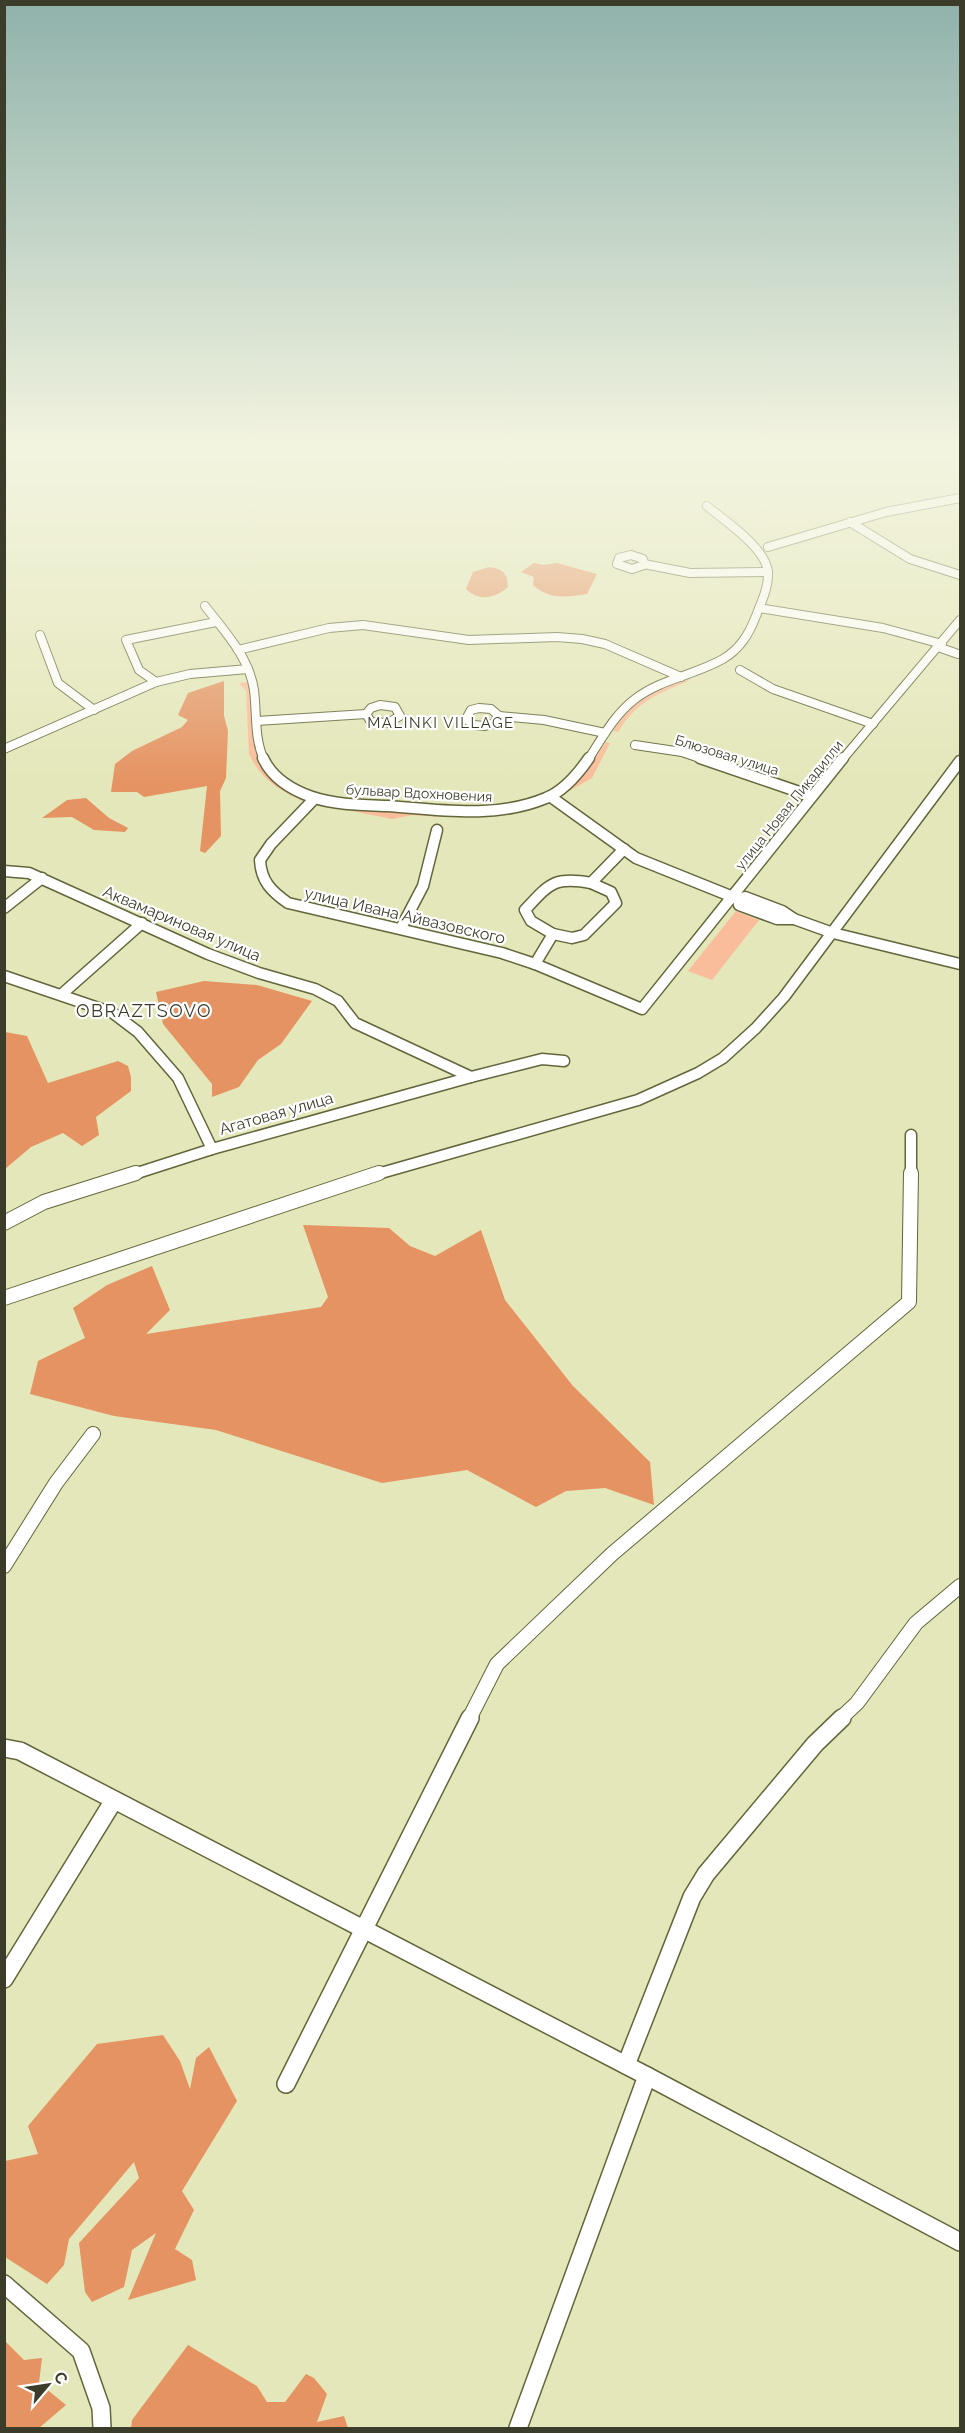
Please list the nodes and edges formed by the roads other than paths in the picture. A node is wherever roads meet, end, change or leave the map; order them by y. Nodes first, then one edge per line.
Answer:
1 (761, 557) edge
2 (906, 557) edge
3 (644, 564) dead end
4 (768, 572) junction
5 (960, 574) edge
6 (205, 606) dead end
7 (759, 609) junction
8 (960, 620) edge
9 (216, 622) junction
10 (39, 635) dead end
11 (941, 644) junction
12 (238, 650) junction
13 (959, 650) edge
14 (248, 669) junction
15 (740, 670) dead end
16 (681, 677) junction
17 (156, 682) junction
18 (93, 710) junction
19 (366, 714) dead end
20 (500, 716) dead end
21 (257, 721) junction
22 (873, 724) junction
23 (605, 733) junction
24 (634, 745) dead end
25 (4, 749) edge
26 (960, 761) edge
27 (811, 796) junction
28 (551, 797) junction
29 (315, 798) junction
30 (436, 830) dead end
31 (624, 849) junction
32 (4, 871) edge
33 (42, 878) junction
34 (591, 883) junction
35 (735, 898) junction
36 (4, 908) edge
37 (142, 923) junction
38 (401, 928) junction
39 (833, 933) junction
40 (553, 934) junction
41 (535, 964) junction
42 (960, 964) edge
43 (4, 976) edge
44 (62, 994) junction
45 (642, 1009) joint
46 (564, 1061) dead end
47 (471, 1077) junction
48 (911, 1135) dead end
49 (212, 1149) junction
50 (4, 1223) edge
51 (4, 1298) edge
52 (93, 1434) dead end
53 (4, 1566) edge
54 (960, 1586) edge
55 (4, 1748) edge
56 (114, 1800) junction
57 (363, 1930) junction
58 (4, 1979) edge
59 (626, 2065) junction
60 (648, 2076) junction
61 (286, 2084) dead end
62 (960, 2242) edge
63 (4, 2284) edge
64 (102, 2428) edge
65 (518, 2428) edge

1 - 4 street
2 - 5 street
3 - 4 street
4 - 7 street, бульвар Вдохновения
6 - 9 street, бульвар Вдохновения
7 - 11 street
7 - 16 street, бульвар Вдохновения
8 - 11 street, улица Новая Пикадилли
9 - 12 street, бульвар Вдохновения
9 - 17 street
10 - 18 street
11 - 13 street
11 - 22 street, улица Новая Пикадилли
12 - 14 street, бульвар Вдохновения
12 - 16 street
14 - 17 street
14 - 21 street, бульвар Вдохновения
15 - 22 street
16 - 23 street, бульвар Вдохновения
17 - 18 street
18 - 25 street
19 - 21 street
20 - 23 street
21 - 29 street, бульвар Вдохновения
22 - 27 street, улица Новая Пикадилли
23 - 28 street, бульвар Вдохновения
24 - 27 street, Блюзовая улица
26 - 39 street
27 - 35 street, улица Новая Пикадилли
28 - 29 street, бульвар Вдохновения
28 - 31 street
29 - 38 street, улица Ивана Айвазовского
30 - 38 street
31 - 34 street
31 - 35 street
32 - 33 street, Аквамариновая улица
33 - 36 street
33 - 37 street, Аквамариновая улица
34 - 40 street
34 - 40 street
35 - 39 street
35 - 45 street, улица Новая Пикадилли
37 - 44 street
37 - 47 street, Аквамариновая улица
38 - 41 street, улица Ивана Айвазовского
39 - 42 street
39 - 51 street
40 - 41 street
41 - 45 street, улица Ивана Айвазовского
43 - 44 street
44 - 49 street
46 - 47 street, Агатовая улица
47 - 49 street, Агатовая улица
48 - 57 street
49 - 50 street, Агатовая улица
52 - 53 street
54 - 59 street
55 - 56 street
56 - 57 street
56 - 58 street
57 - 59 street
57 - 61 street
59 - 60 street
60 - 62 street
60 - 65 street
63 - 64 street

